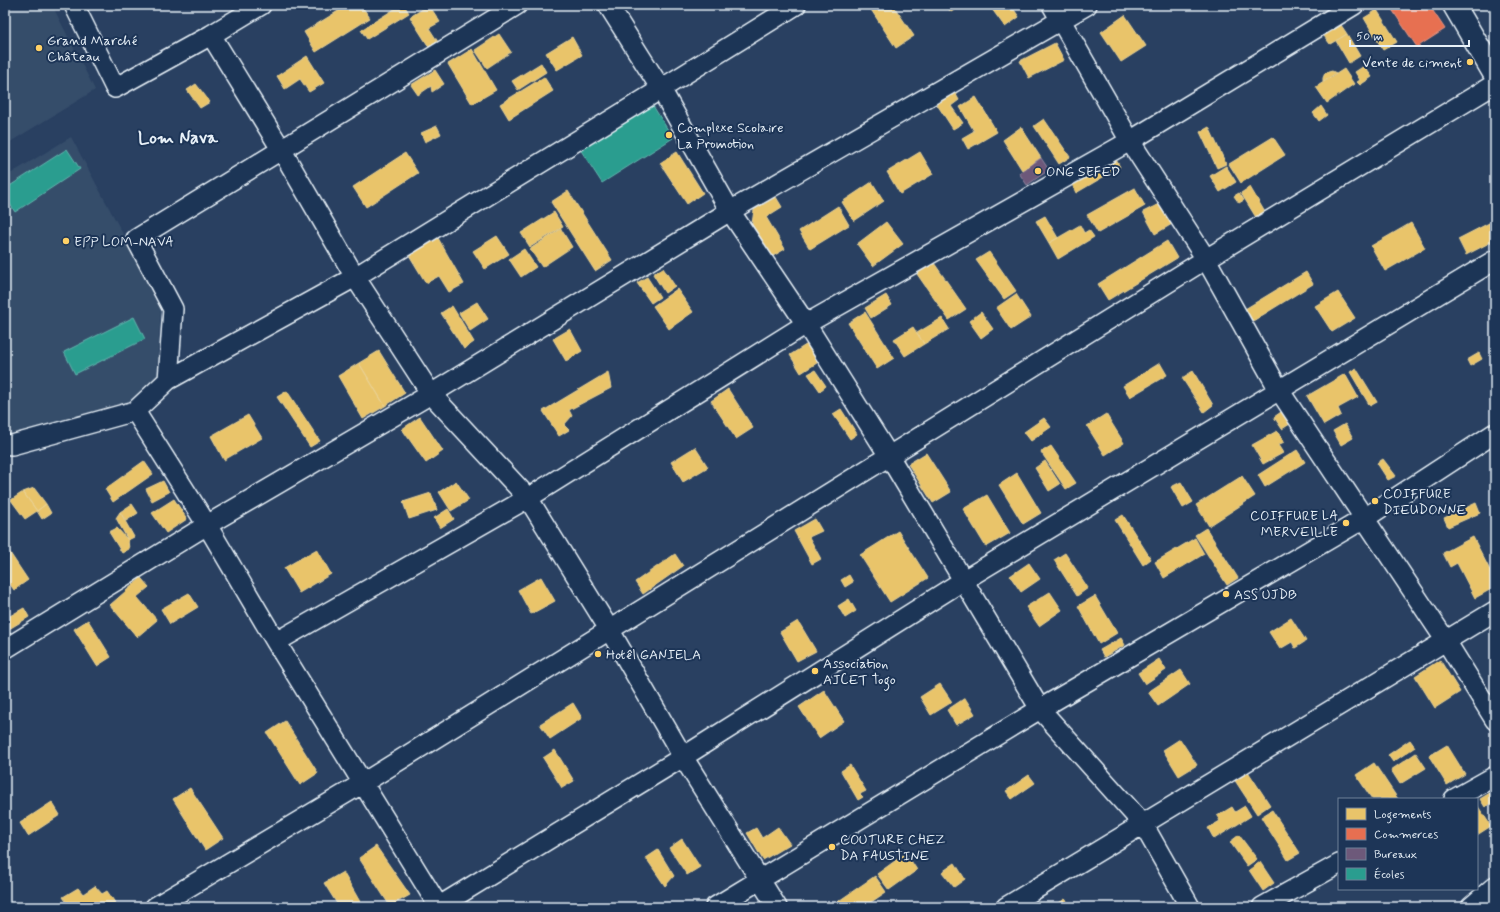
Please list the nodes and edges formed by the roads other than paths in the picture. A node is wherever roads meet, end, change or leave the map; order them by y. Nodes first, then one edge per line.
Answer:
1 (74, 5) edge
2 (261, 5) edge
3 (517, 5) edge
4 (608, 5) edge
5 (796, 5) edge
6 (1087, 5) edge
7 (1354, 5) edge
8 (1454, 5) edge
9 (1057, 13) edge
10 (211, 35) junction
11 (1495, 76) edge
12 (1495, 84) edge
13 (661, 89) junction
14 (1130, 141) junction
15 (281, 149) junction
16 (730, 211) junction
17 (1206, 259) junction
18 (1495, 260) edge
19 (355, 277) junction
20 (806, 324) junction
21 (168, 380) junction
22 (1279, 390) junction
23 (431, 394) junction
24 (135, 412) junction
25 (1495, 433) edge
26 (7, 447) edge
27 (889, 456) junction
28 (528, 498) junction
29 (1365, 518) junction
30 (207, 525) junction
31 (964, 580) junction
32 (1495, 611) edge
33 (609, 629) junction
34 (276, 642) junction
35 (1446, 642) junction
36 (5, 649) edge
37 (1040, 709) junction
38 (1495, 720) edge
39 (683, 757) junction
40 (1495, 776) edge
41 (363, 783) junction
42 (1456, 798) edge
43 (1143, 824) junction
44 (1338, 865) edge
45 (761, 880) junction
46 (1495, 886) edge
47 (155, 907) edge
48 (438, 907) edge
49 (715, 907) edge
50 (777, 907) edge
51 (1006, 907) edge
52 (1190, 907) edge
53 (1262, 907) edge
54 (1471, 907) edge

1 - 10 street
2 - 10 street
3 - 15 street
4 - 13 street
5 - 13 street
6 - 9 street
7 - 14 street
8 - 11 main road
9 - 14 street
9 - 16 street
10 - 15 street
12 - 17 street
13 - 16 street
13 - 19 street
14 - 17 street
14 - 20 street
15 - 19 street
15 - 21 street
16 - 20 street
16 - 23 street
17 - 22 street
17 - 27 street
18 - 22 street
19 - 21 street
19 - 23 street
20 - 27 street
20 - 28 street
21 - 24 street
22 - 29 street
22 - 31 street
23 - 28 street
23 - 30 street
24 - 26 street
24 - 30 street
25 - 29 street
27 - 31 street
27 - 33 street
28 - 33 street
28 - 34 street
29 - 35 street
29 - 37 street
30 - 34 street
30 - 36 street
31 - 37 street
31 - 39 street
32 - 35 street
33 - 39 street
33 - 41 street
34 - 41 street
35 - 38 street
35 - 43 street
37 - 43 street
37 - 45 street
39 - 45 street
39 - 48 street
40 - 42 street
41 - 47 street
41 - 48 street
43 - 51 street
43 - 52 street
44 - 53 street
45 - 49 street
45 - 50 street
46 - 54 street

